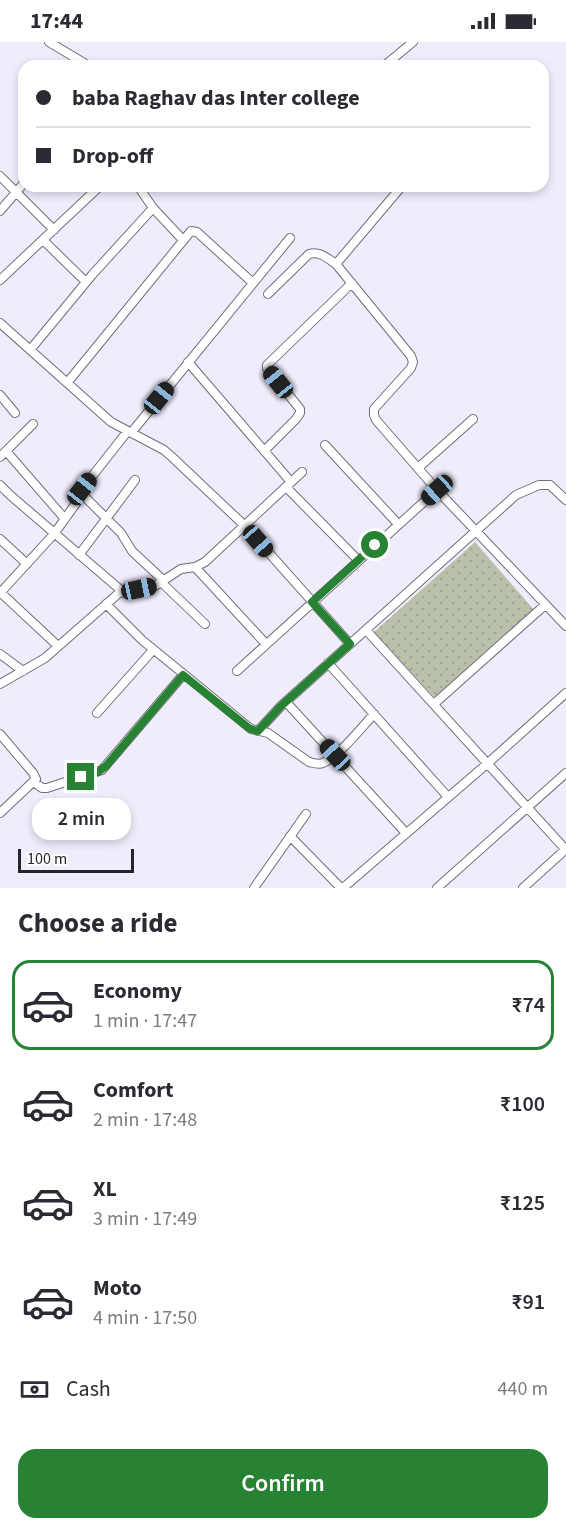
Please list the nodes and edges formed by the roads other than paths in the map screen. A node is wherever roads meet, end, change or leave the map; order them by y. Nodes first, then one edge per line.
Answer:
1 (49, 42) edge
2 (413, 42) edge
3 (79, 60) edge
4 (391, 60) edge
5 (0, 176) edge
6 (18, 190) edge
7 (16, 192) junction
8 (94, 192) edge
9 (142, 192) edge
10 (397, 192) edge
11 (153, 208) junction
12 (0, 211) edge
13 (54, 230) junction
14 (290, 238) dead end
15 (43, 240) junction
16 (183, 240) junction
17 (336, 264) junction
18 (0, 280) edge
19 (86, 282) junction
20 (253, 283) junction
21 (352, 284) junction
22 (268, 294) dead end
23 (0, 323) edge
24 (30, 350) junction
25 (188, 362) junction
26 (67, 383) junction
27 (0, 395) edge
28 (15, 413) dead end
29 (473, 419) dead end
30 (33, 424) dead end
31 (129, 433) junction
32 (325, 445) dead end
33 (264, 451) junction
34 (3, 454) edge
35 (418, 468) junction
36 (302, 472) dead end
37 (135, 480) dead end
38 (289, 484) junction
39 (0, 485) edge
40 (437, 490) junction
41 (80, 492) junction
42 (566, 500) edge
43 (106, 518) junction
44 (64, 519) junction
45 (398, 525) junction
46 (244, 526) junction
47 (476, 531) junction
48 (54, 534) junction
49 (0, 539) edge
50 (79, 555) junction
51 (358, 560) junction
52 (27, 564) junction
53 (195, 567) junction
54 (162, 581) junction
55 (0, 592) edge
56 (123, 592) junction
57 (312, 602) junction
58 (106, 604) junction
59 (545, 604) junction
60 (205, 624) dead end
61 (566, 626) edge
62 (366, 630) junction
63 (266, 644) junction
64 (350, 644) junction
65 (58, 646) junction
66 (153, 650) junction
67 (0, 654) edge
68 (328, 663) junction
69 (23, 671) junction
70 (237, 671) dead end
71 (183, 675) junction
72 (0, 684) edge
73 (566, 693) edge
74 (286, 702) junction
75 (434, 704) junction
76 (97, 713) dead end
77 (374, 714) junction
78 (258, 731) junction
79 (0, 734) edge
80 (335, 755) junction
81 (488, 763) junction
82 (566, 773) edge
83 (34, 783) junction
84 (448, 797) junction
85 (527, 807) junction
86 (0, 813) edge
87 (306, 814) dead end
88 (406, 833) junction
89 (290, 836) junction
90 (566, 850) edge
91 (254, 888) edge
92 (342, 888) edge
93 (436, 888) edge
94 (524, 888) edge

1 - 3 street
2 - 4 street
5 - 7 street
6 - 7 street
7 - 12 street
7 - 13 street
8 - 13 street
9 - 11 street
10 - 17 street
11 - 16 street
11 - 19 street
13 - 15 street
14 - 20 street
15 - 18 street
15 - 19 street
16 - 20 street
16 - 26 street
17 - 21 street
17 - 22 street
19 - 24 street
20 - 25 street
21 - 33 street
21 - 35 street
23 - 24 street
24 - 26 street
25 - 31 street
25 - 33 street
26 - 31 street
27 - 28 street
29 - 35 street
30 - 34 street
31 - 41 street
31 - 46 street
32 - 45 street
33 - 38 street
34 - 44 street
35 - 40 street
36 - 38 street
37 - 43 street
38 - 46 street
38 - 51 street
39 - 48 street
40 - 45 street
40 - 47 street
41 - 43 street
41 - 44 street
42 - 47 street
43 - 50 street
43 - 54 street
44 - 48 street
45 - 51 street
46 - 53 street
46 - 57 street
47 - 59 street
47 - 62 street
48 - 50 street
48 - 52 street
49 - 52 street
50 - 56 street
51 - 57 street
52 - 55 street
53 - 54 street
53 - 63 street
54 - 56 street
54 - 60 street
55 - 65 street
56 - 58 street
57 - 63 street
57 - 64 street
58 - 65 street
58 - 66 street
59 - 61 street
59 - 75 street
62 - 64 street
62 - 75 street
63 - 70 street
64 - 68 street
65 - 69 street
66 - 71 street
66 - 76 street
67 - 69 street
68 - 74 street
68 - 77 street
69 - 72 street
71 - 78 street
71 - 83 street
73 - 81 street
74 - 78 street
74 - 80 street
75 - 81 street
77 - 80 street
77 - 84 street
78 - 80 street
79 - 83 street
80 - 88 street
81 - 84 street
81 - 85 street
82 - 85 street
83 - 86 street
84 - 88 street
85 - 90 street
85 - 93 street
87 - 89 street
88 - 92 street
89 - 91 street
89 - 92 street
90 - 94 street

